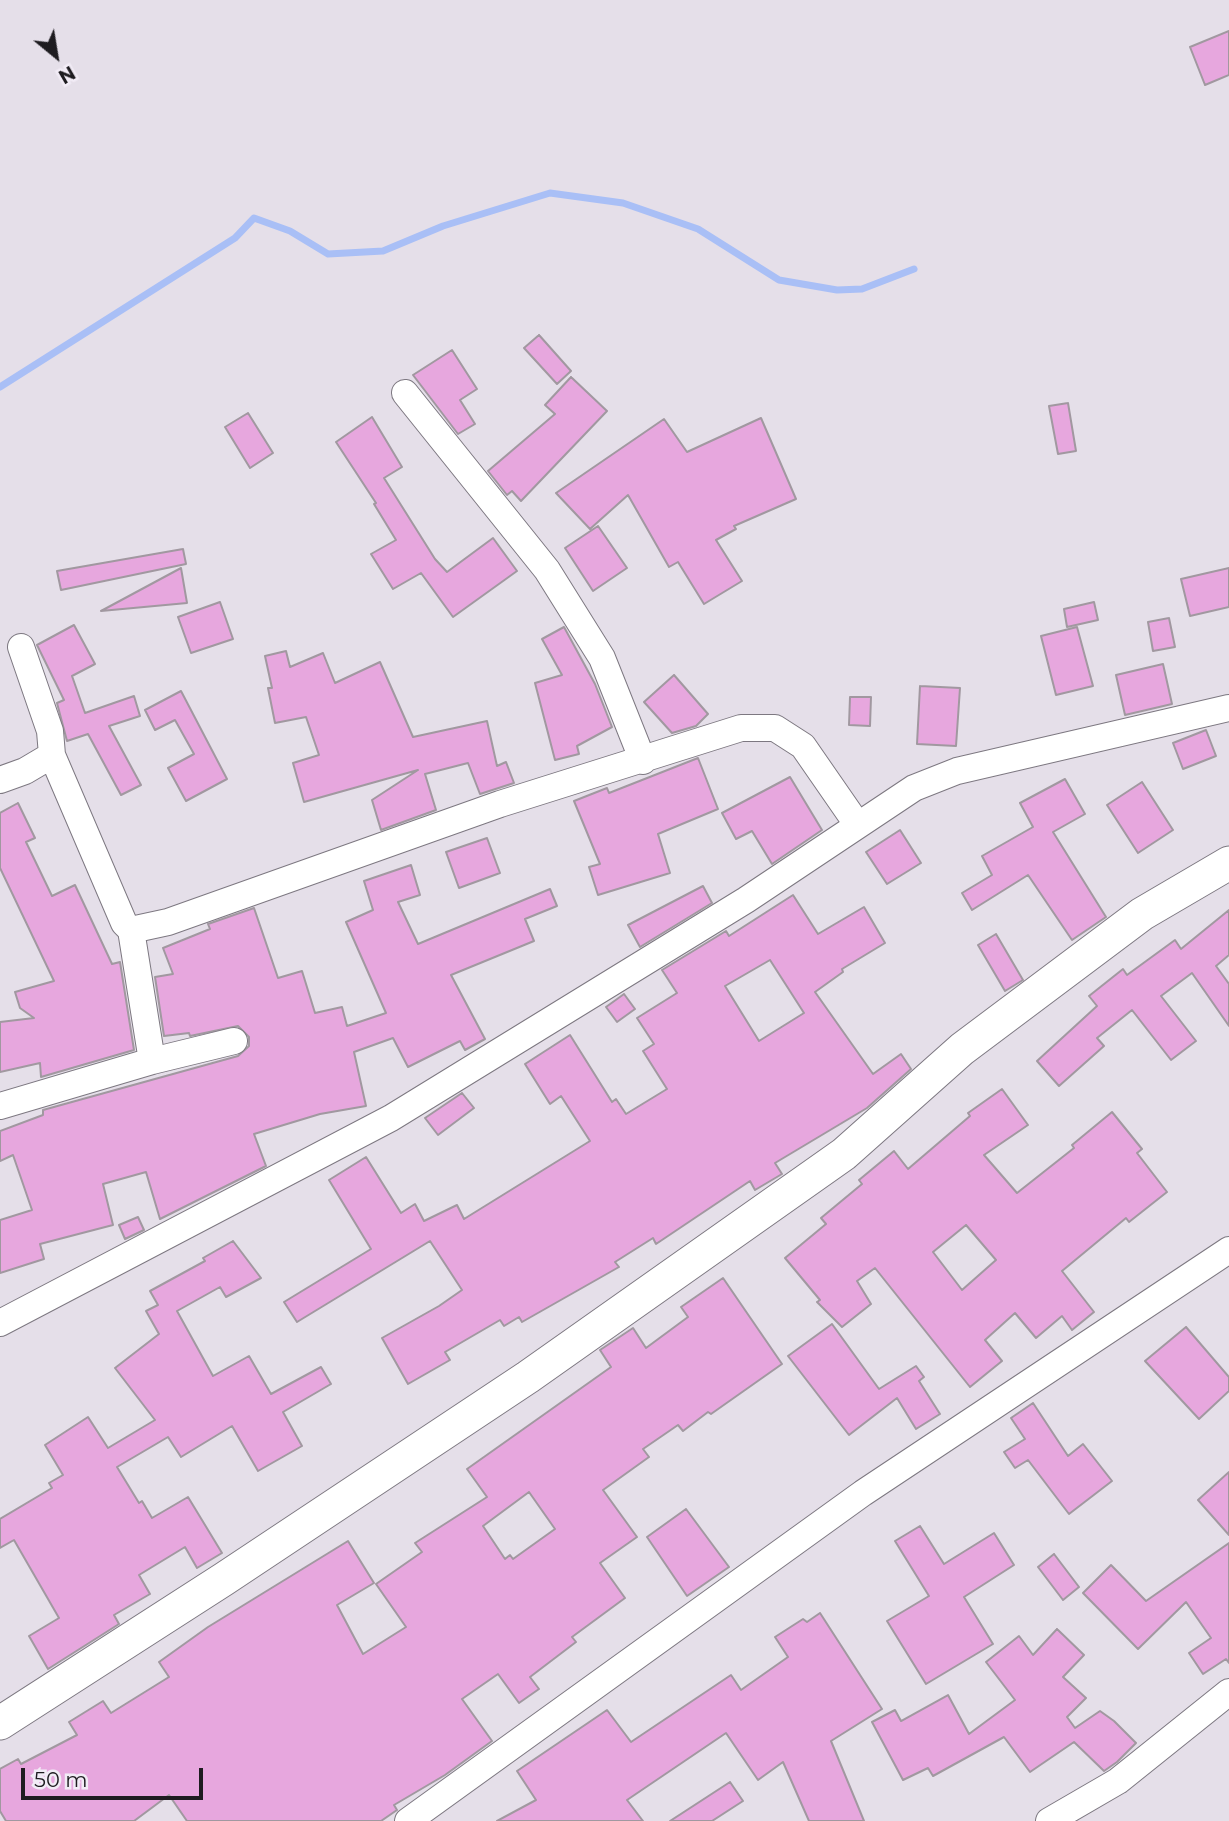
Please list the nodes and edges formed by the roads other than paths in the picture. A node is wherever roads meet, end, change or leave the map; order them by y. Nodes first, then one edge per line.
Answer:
1 (405, 393) dead end
2 (21, 647) dead end
3 (1229, 708) edge
4 (52, 755) junction
5 (643, 761) junction
6 (0, 780) edge
7 (857, 824) junction
8 (1229, 863) edge
9 (131, 930) junction
10 (234, 1041) dead end
11 (152, 1061) junction
12 (0, 1106) edge
13 (1229, 1250) edge
14 (0, 1323) edge
15 (1229, 1692) edge
16 (0, 1723) edge
17 (408, 1821) edge
18 (1049, 1821) edge

1 - 5 street
2 - 4 street
3 - 7 street
4 - 6 street
4 - 9 street
5 - 7 street
5 - 9 street
7 - 14 street
8 - 16 street
9 - 11 street
10 - 11 street
11 - 12 street
13 - 17 street
15 - 18 street

